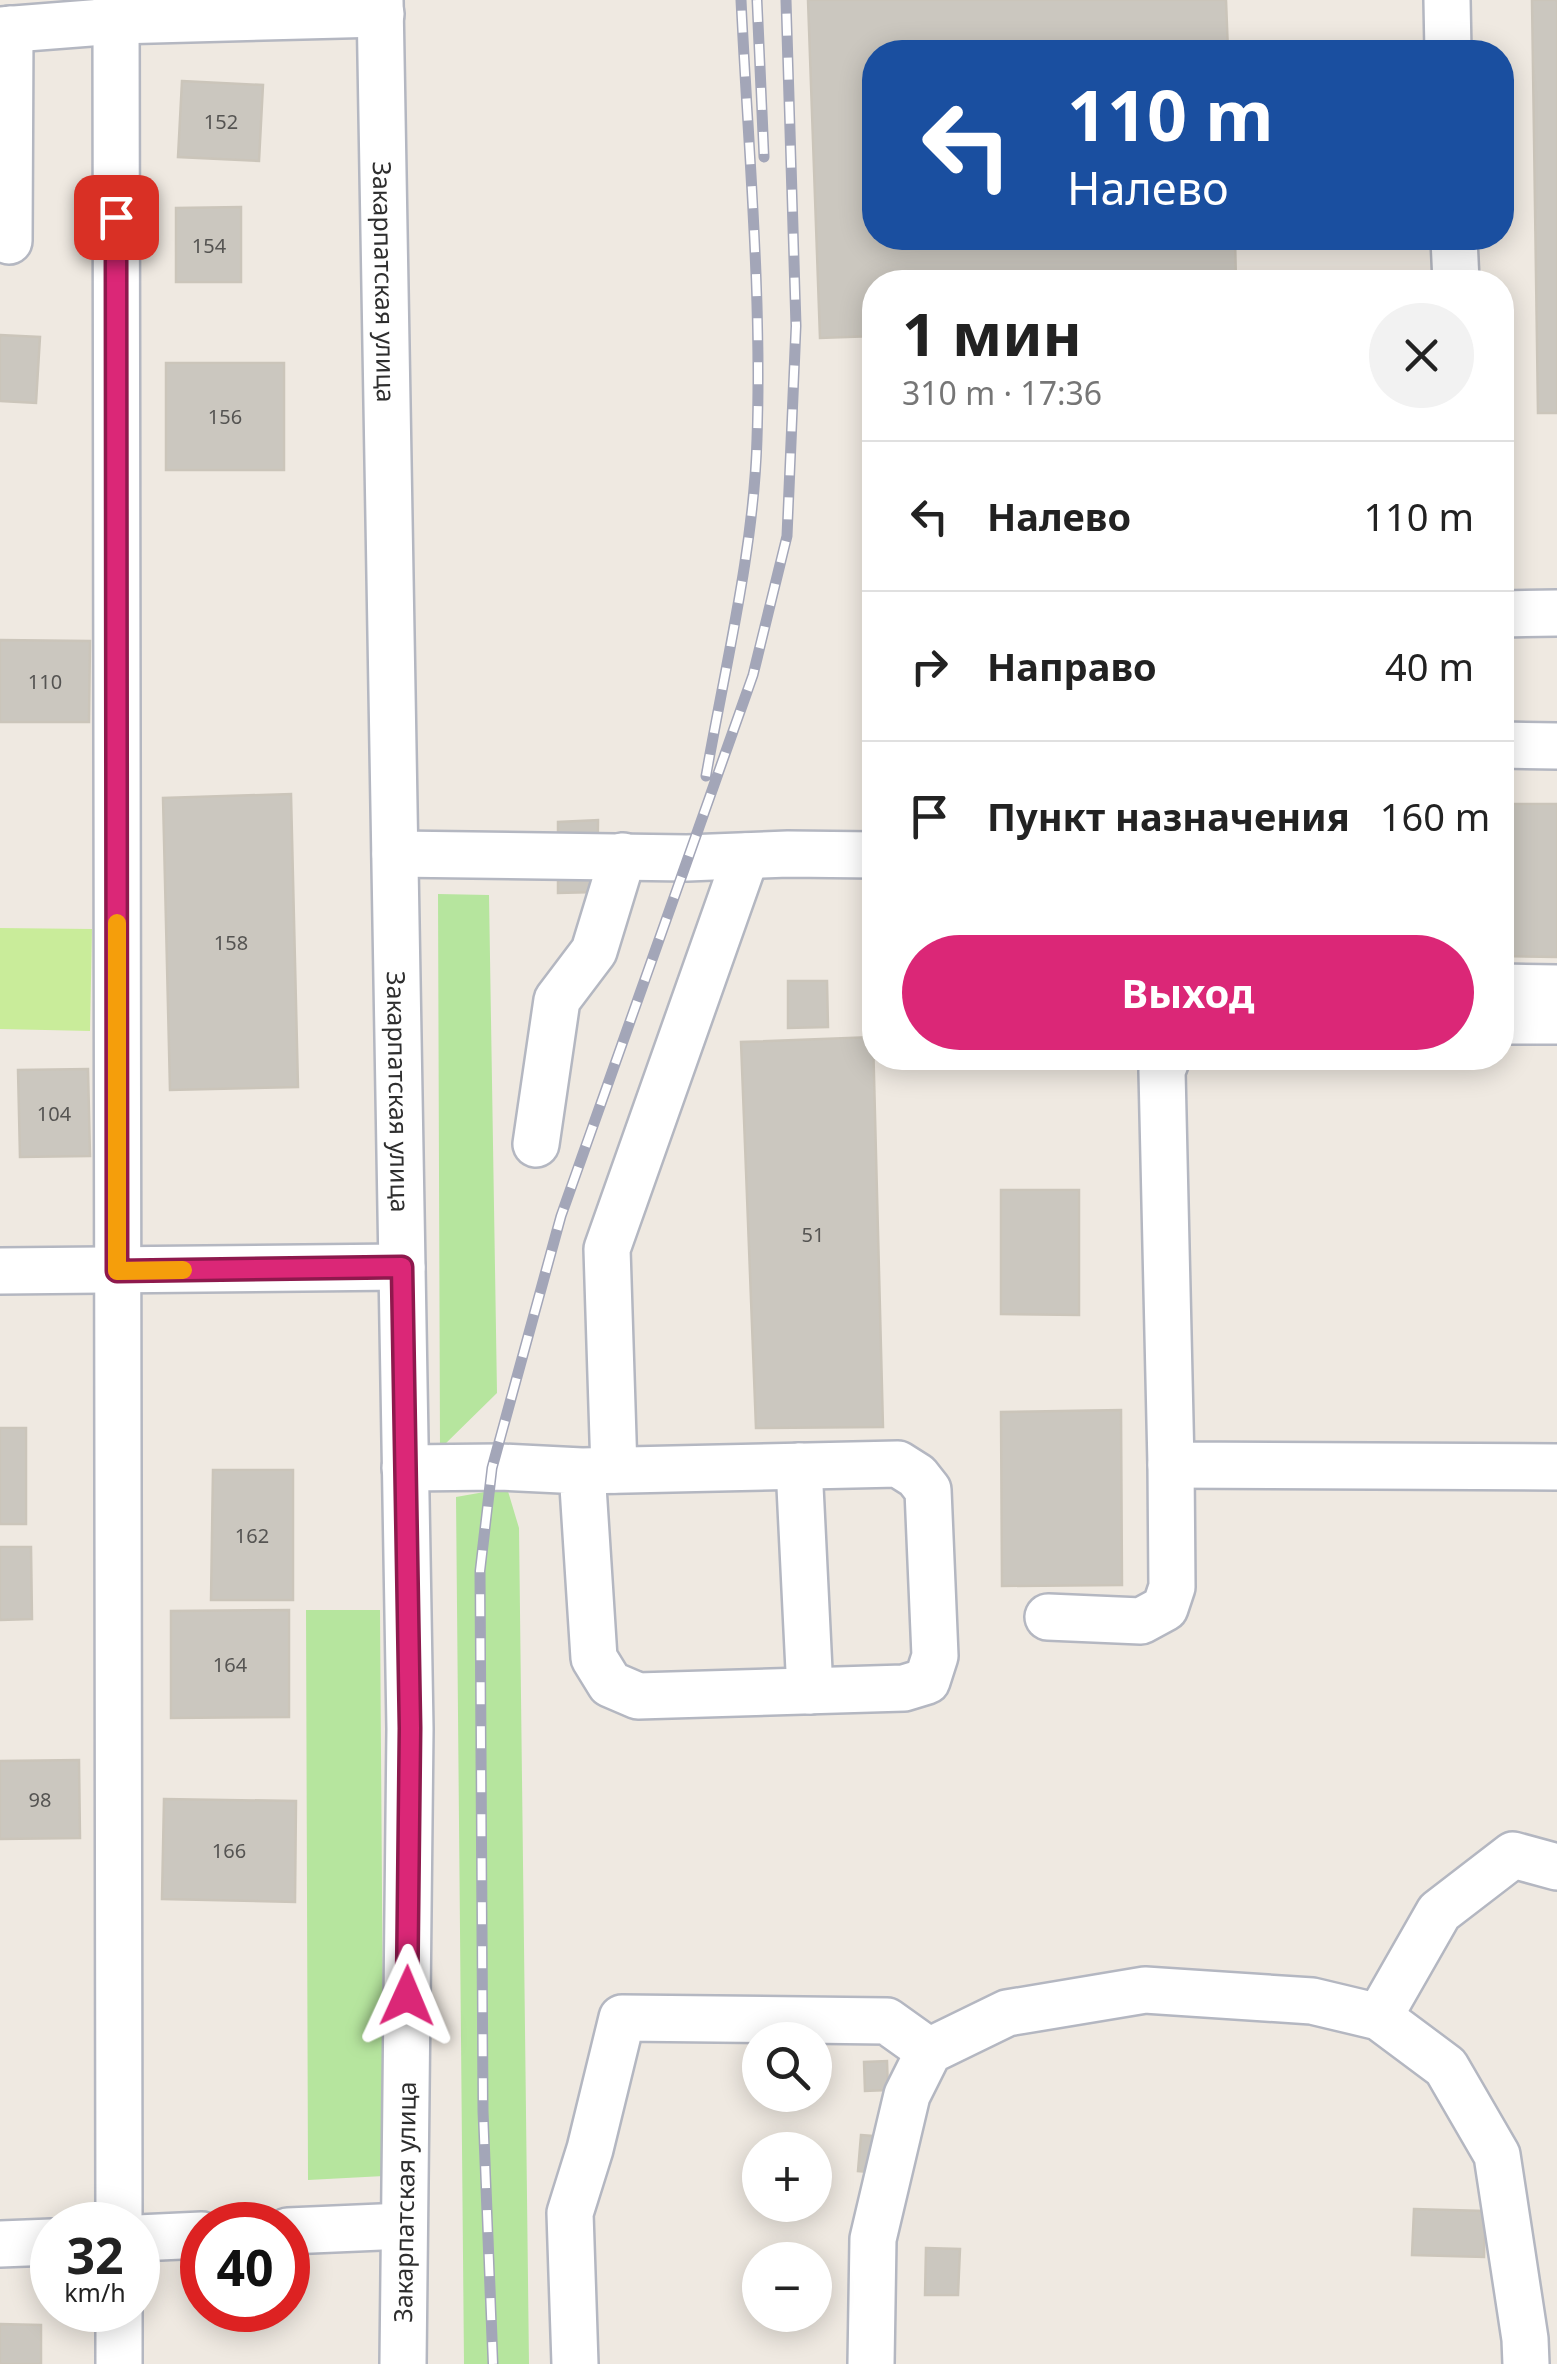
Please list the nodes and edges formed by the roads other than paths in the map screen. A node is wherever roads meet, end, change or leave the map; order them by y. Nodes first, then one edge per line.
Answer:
1 (1447, 0) edge
2 (380, 7) edge
3 (116, 11) edge
4 (5, 29) edge
5 (1448, 40) edge
6 (10, 241) dead end
7 (1557, 613) edge
8 (1514, 614) edge
9 (1514, 745) edge
10 (1557, 746) edge
11 (395, 854) junction
12 (862, 855) edge
13 (623, 856) junction
14 (746, 856) junction
15 (1514, 987) edge
16 (1557, 988) edge
17 (1557, 1021) edge
18 (1514, 1022) edge
19 (1162, 1070) edge
20 (536, 1144) dead end
21 (402, 1267) junction
22 (0, 1271) edge
23 (117, 1271) junction
24 (1171, 1465) junction
25 (798, 1466) junction
26 (1557, 1467) edge
27 (405, 1468) junction
28 (598, 1470) junction
29 (1048, 1617) dead end
30 (810, 1691) junction
31 (1557, 1867) edge
32 (1378, 2017) junction
33 (929, 2051) junction
34 (118, 2202) edge
35 (404, 2226) junction
36 (310, 2230) edge
37 (30, 2243) edge
38 (0, 2244) edge
39 (119, 2332) edge
40 (1536, 2356) edge
41 (119, 2364) edge
42 (402, 2364) edge
43 (576, 2364) edge
44 (871, 2364) edge

1 - 5 street
2 - 3 street
2 - 11 street, Закарпатская улица
3 - 4 street
3 - 23 street
4 - 6 street
7 - 8 street
9 - 10 street
11 - 13 street
11 - 21 street, Закарпатская улица
12 - 14 street
13 - 14 street
13 - 20 street
14 - 28 street
15 - 16 street
17 - 18 street
19 - 24 street
21 - 23 street
21 - 27 street, Закарпатская улица
22 - 23 street
23 - 34 street
24 - 26 street
24 - 29 street
25 - 28 street
25 - 30 street
25 - 30 street
27 - 28 street
27 - 35 street, Закарпатская улица
28 - 30 street
31 - 32 street
32 - 33 street
32 - 40 street
33 - 43 street
33 - 44 street
35 - 36 street
35 - 42 street, Закарпатская улица
37 - 38 street
39 - 41 street

